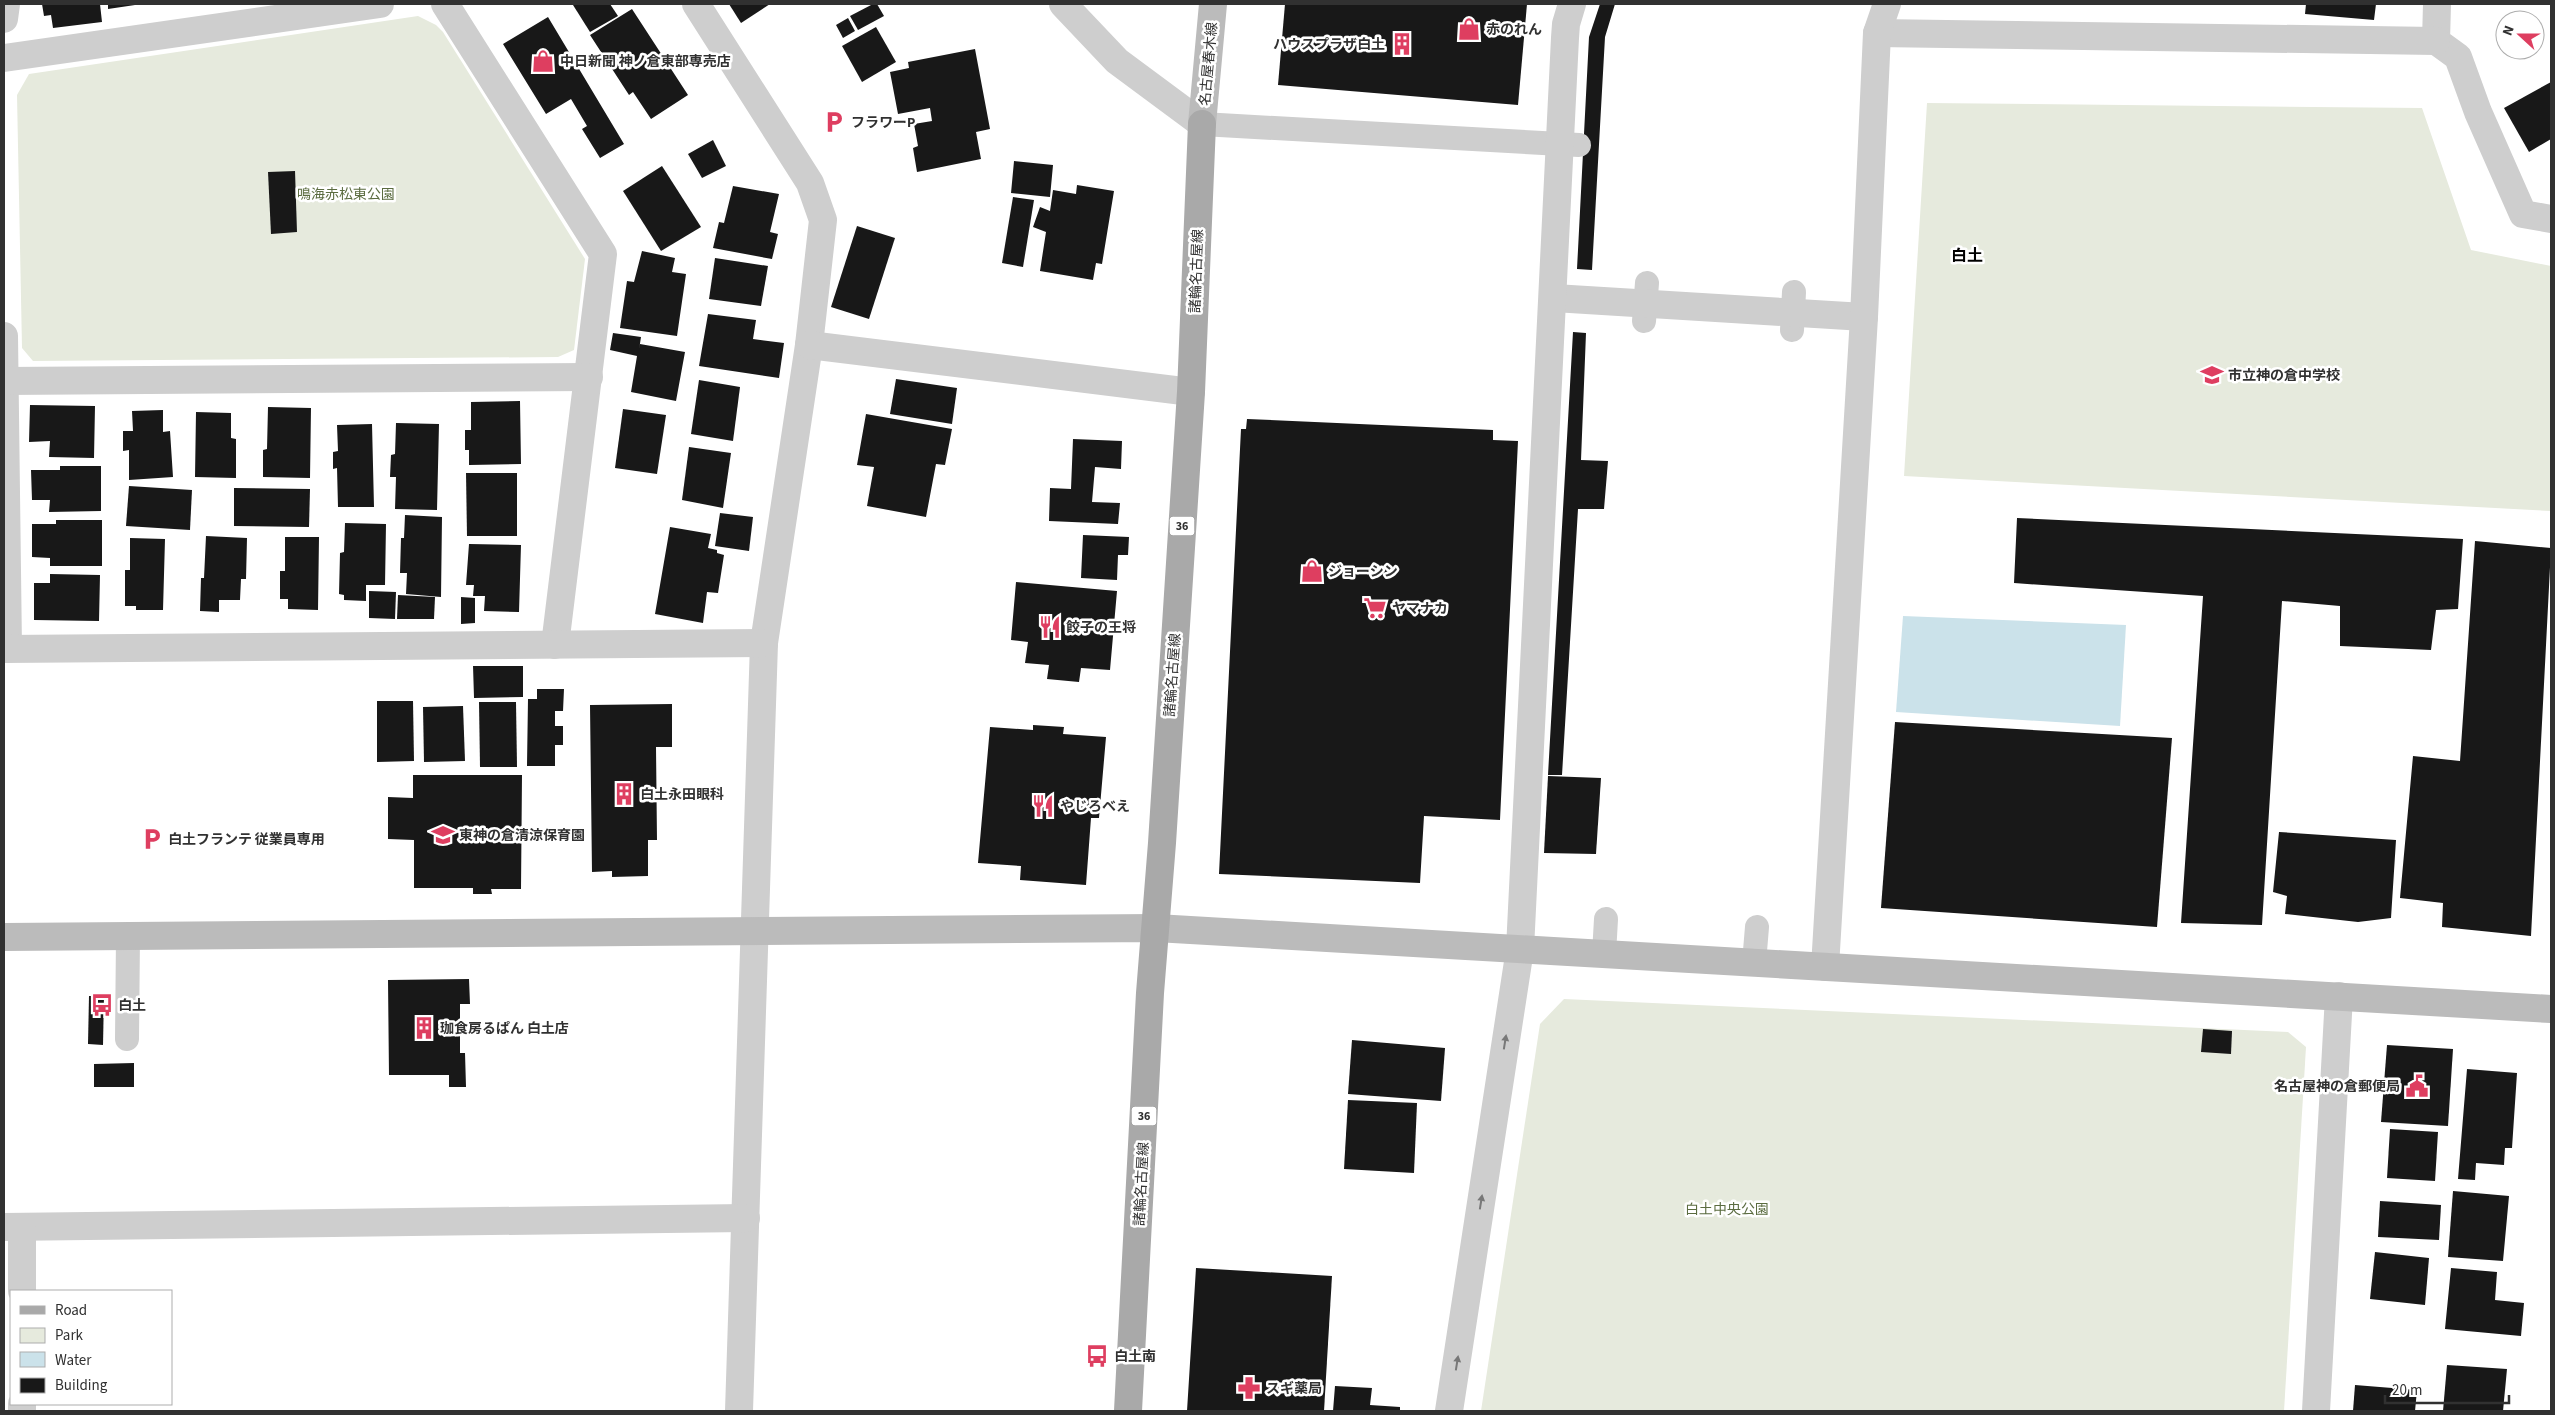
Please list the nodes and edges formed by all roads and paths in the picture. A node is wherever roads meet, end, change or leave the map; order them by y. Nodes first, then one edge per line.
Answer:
1 (6, 4) edge
2 (380, 4) edge
3 (445, 4) edge
4 (696, 4) edge
5 (1063, 4) edge
6 (1213, 4) edge
7 (1572, 4) edge
8 (1887, 4) edge
9 (2437, 4) edge
10 (4, 19) edge
11 (1877, 33) junction
12 (2436, 41) junction
13 (4, 58) edge
14 (1202, 124) junction
15 (1569, 145) junction
16 (2551, 219) edge
17 (1554, 298) junction
18 (1864, 317) junction
19 (4, 336) edge
20 (809, 345) junction
21 (589, 377) junction
22 (4, 380) edge
23 (1191, 392) junction
24 (764, 643) junction
25 (555, 645) junction
26 (6, 649) edge
27 (1606, 919) dead end
28 (1757, 927) dead end
29 (1156, 928) junction
30 (754, 932) junction
31 (128, 936) junction
32 (4, 938) edge
33 (1520, 949) junction
34 (1604, 954) junction
35 (1754, 963) junction
36 (1825, 967) junction
37 (2339, 996) junction
38 (2551, 1009) edge
39 (127, 1039) dead end
40 (746, 1218) junction
41 (13, 1227) edge
42 (22, 1290) edge
43 (739, 1411) edge
44 (1128, 1411) edge
45 (1449, 1411) edge
46 (2316, 1411) edge

1 - 10 street
2 - 13 street
3 - 21 street
4 - 20 street
5 - 14 street
6 - 14 street, 名古屋春木線
7 - 15 street
8 - 11 street
9 - 12 street
11 - 12 street
11 - 18 street
12 - 16 street
14 - 15 lane
14 - 23 main road, 諸輪名古屋線 / 36
15 - 17 street
17 - 18 street
17 - 33 street
18 - 36 street
19 - 22 street
20 - 23 street
20 - 24 street
21 - 22 street
21 - 25 street
22 - 26 street
23 - 29 main road, 諸輪名古屋線 / 36
24 - 25 street
24 - 30 street
25 - 26 street
27 - 34 lane
28 - 35 lane
29 - 30 street
29 - 33 street
29 - 44 main road, 諸輪名古屋線 / 36
30 - 31 street
30 - 40 street
31 - 32 street
31 - 39 lane
33 - 34 street
45 -> 33 street
34 - 35 street
35 - 36 street
36 - 37 street
37 - 38 street
37 - 46 street
40 - 41 street
40 - 43 street
41 - 42 street

